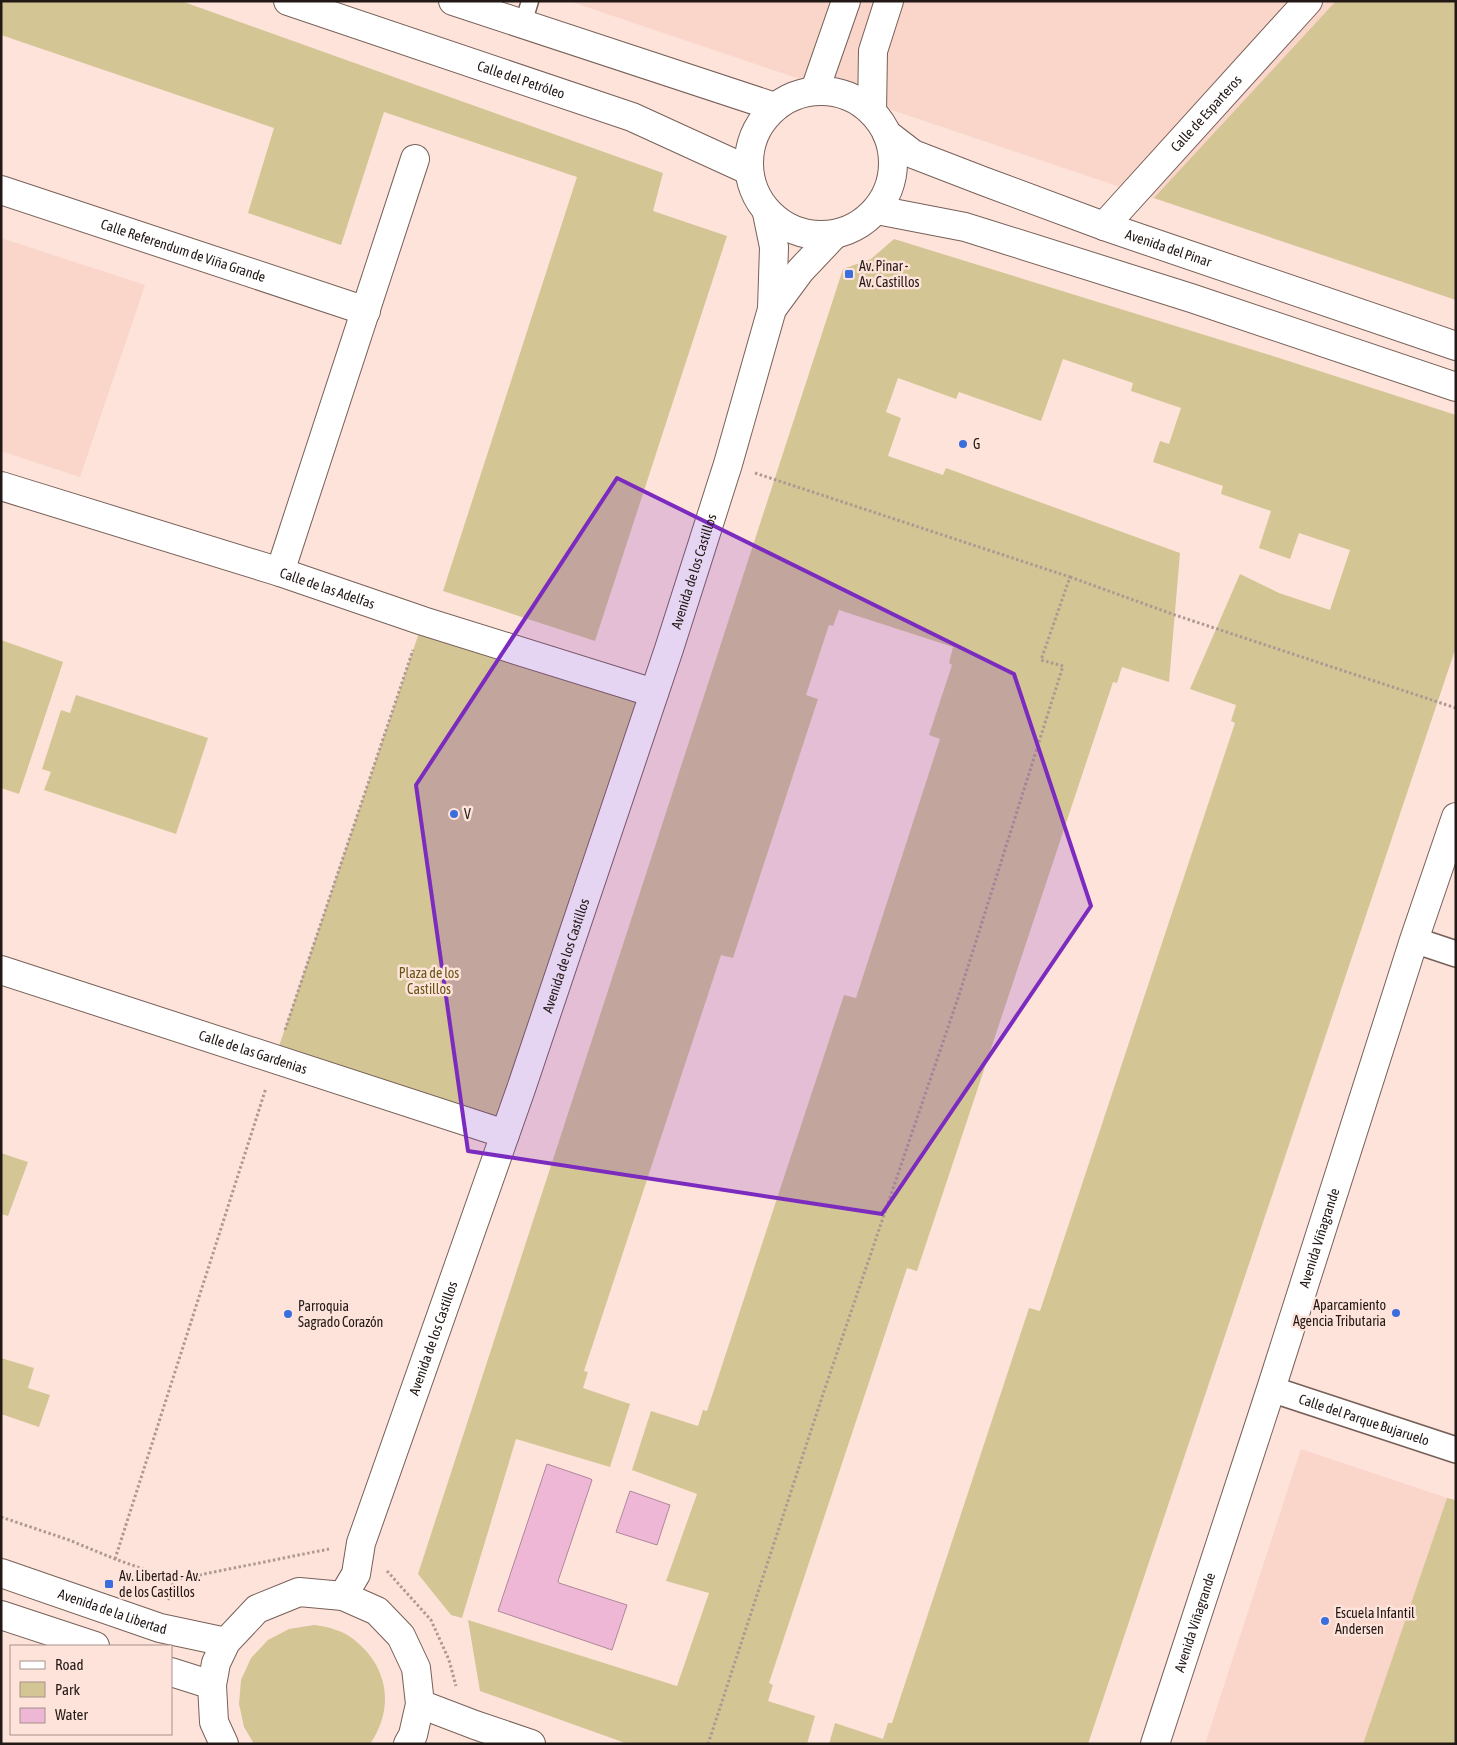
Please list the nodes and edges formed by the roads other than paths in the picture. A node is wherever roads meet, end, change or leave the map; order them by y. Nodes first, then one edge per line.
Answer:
1 (288, 1) edge
2 (453, 1) edge
3 (846, 1) edge
4 (889, 1) edge
5 (1308, 1) edge
6 (527, 13) edge
7 (815, 90) junction
8 (775, 107) junction
9 (872, 112) junction
10 (888, 134) junction
11 (415, 159) dead end
12 (748, 170) junction
13 (1, 190) edge
14 (877, 210) junction
15 (767, 212) junction
16 (1104, 226) junction
17 (834, 235) junction
18 (772, 309) junction
19 (366, 312) junction
20 (1456, 346) edge
21 (1456, 387) edge
22 (1, 486) edge
23 (280, 572) junction
24 (654, 693) junction
25 (1456, 817) edge
26 (1414, 940) junction
27 (1456, 954) edge
28 (1, 970) edge
29 (506, 1134) junction
30 (1271, 1389) junction
31 (1456, 1450) edge
32 (1, 1573) edge
33 (343, 1596) junction
34 (1, 1614) edge
35 (226, 1642) junction
36 (92, 1645) edge
37 (172, 1672) edge
38 (212, 1685) junction
39 (420, 1704) junction
40 (224, 1744) edge
41 (408, 1744) edge
42 (531, 1744) edge
43 (1155, 1744) edge

1 - 12 street, Calle del Petróleo
2 - 6 street
3 - 7 street
4 - 9 street
5 - 16 street, Calle de Esparteros
6 - 8 street
7 - 8 street
7 - 9 street
8 - 12 street
9 - 10 street
10 - 14 street
10 - 16 street, Avenida del Pinar
11 - 19 street
12 - 15 street
13 - 19 street, Calle Referendum de Viña Grande
14 - 17 street
14 - 21 street
15 - 17 street
15 - 18 street, Avenida de los Castillos
16 - 20 street, Avenida del Pinar
17 - 18 street, Avenida de los Castillos
18 - 24 street, Avenida de los Castillos
19 - 23 street
22 - 23 street, Calle de las Adelfas
23 - 24 street, Calle de las Adelfas
24 - 29 street, Avenida de los Castillos
25 - 26 street, Avenida Viñagrande
26 - 27 street
26 - 30 street, Avenida Viñagrande
28 - 29 street, Calle de las Gardenias
29 - 33 street, Avenida de los Castillos
30 - 31 street, Calle del Parque Bujaruelo
30 - 43 street, Avenida Viñagrande
32 - 35 street, Avenida de la Libertad
33 - 35 street
33 - 39 street
34 - 36 street
35 - 38 street
37 - 38 street
38 - 40 street
39 - 41 street
39 - 42 street

